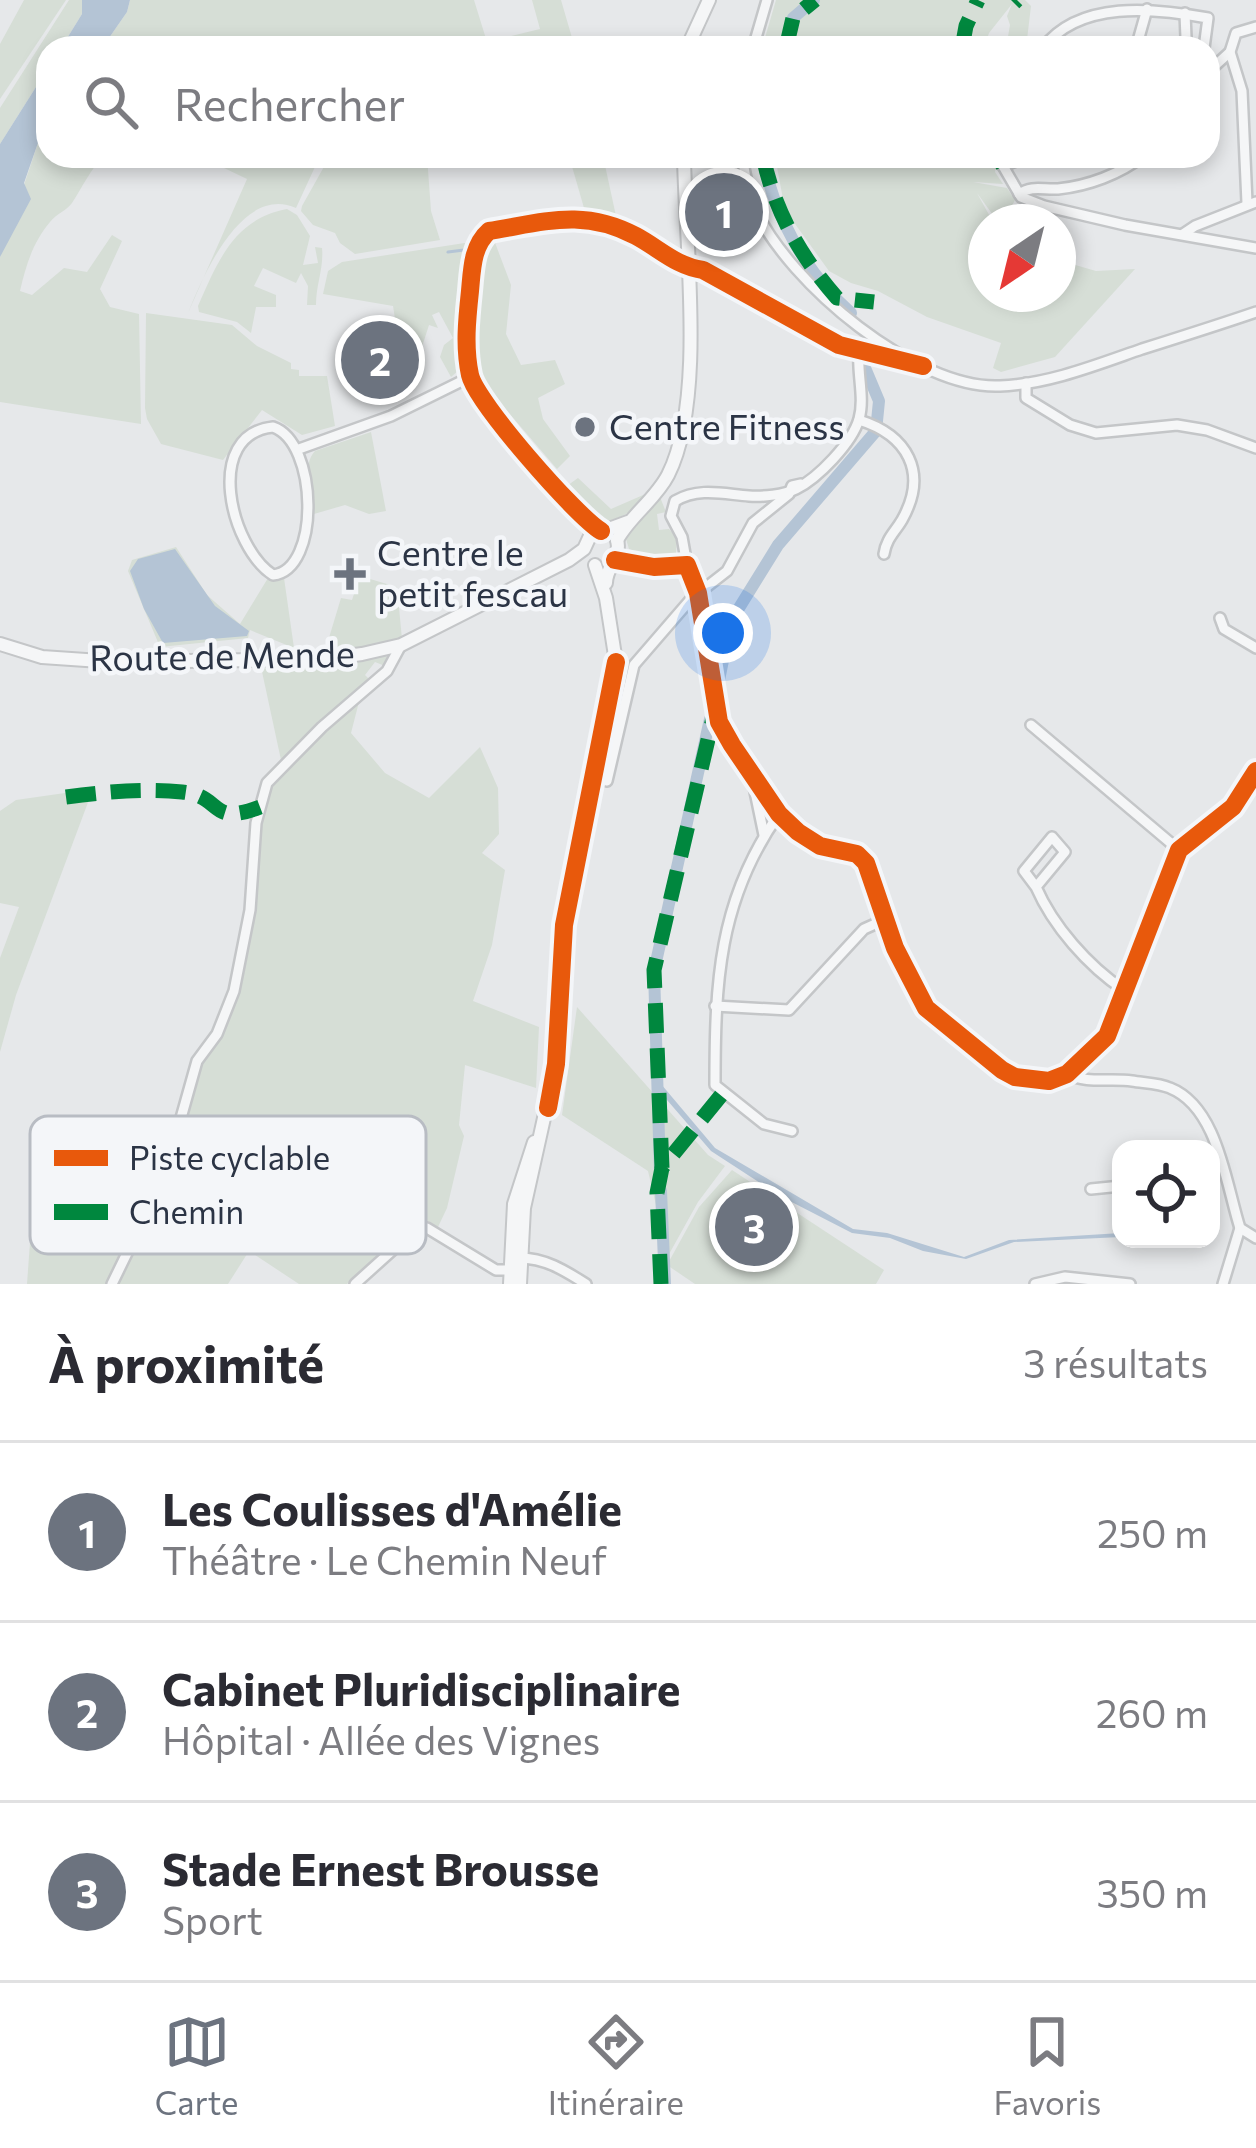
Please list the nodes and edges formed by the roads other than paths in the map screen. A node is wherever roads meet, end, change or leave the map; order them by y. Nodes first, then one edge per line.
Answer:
1 (710, 0) edge
2 (766, 0) edge
3 (1147, 9) junction
4 (1190, 11) junction
5 (1256, 27) edge
6 (693, 36) edge
7 (756, 36) edge
8 (1054, 36) edge
9 (1139, 36) edge
10 (1186, 36) edge
11 (1206, 36) edge
12 (1230, 52) junction
13 (1220, 61) edge
14 (684, 168) edge
15 (744, 168) edge
16 (1007, 168) edge
17 (1125, 168) edge
18 (1019, 194) junction
19 (1252, 202) edge
20 (1183, 235) junction
21 (1256, 248) edge
22 (687, 269) junction
23 (1256, 312) edge
24 (859, 352) junction
25 (922, 366) junction
26 (470, 377) junction
27 (1026, 383) junction
28 (859, 420) junction
29 (298, 448) junction
30 (1256, 448) edge
31 (796, 488) junction
32 (578, 514) junction
33 (611, 545) junction
34 (588, 554) junction
35 (884, 554) dead end
36 (687, 565) junction
37 (698, 593) junction
38 (605, 595) junction
39 (1220, 618) dead end
40 (0, 644) edge
41 (400, 645) junction
42 (1256, 648) edge
43 (1031, 725) dead end
44 (1256, 771) edge
45 (753, 776) junction
46 (607, 781) dead end
47 (779, 814) junction
48 (764, 835) junction
49 (1179, 850) junction
50 (1036, 887) junction
51 (884, 920) junction
52 (1124, 990) junction
53 (716, 1006) junction
54 (1066, 1074) junction
55 (548, 1108) junction
56 (182, 1116) edge
57 (791, 1132) dead end
58 (1209, 1140) edge
59 (1220, 1184) edge
60 (1112, 1187) edge
61 (1091, 1189) dead end
62 (426, 1228) edge
63 (1240, 1228) junction
64 (1256, 1238) edge
65 (127, 1254) edge
66 (388, 1254) edge
67 (519, 1258) junction
68 (509, 1277) edge
69 (112, 1284) edge
70 (355, 1284) edge
71 (520, 1284) edge
72 (586, 1284) edge
73 (1035, 1284) edge
74 (1130, 1284) edge
75 (1223, 1284) edge

1 - 6 street
2 - 7 street
3 - 4 street
3 - 8 street
3 - 9 street
4 - 10 street
4 - 11 street
5 - 12 street
12 - 13 street
12 - 19 street
14 - 22 street
15 - 25 street
16 - 18 street
17 - 18 street
18 - 20 street
19 - 20 street
20 - 21 street
22 - 24 street
22 - 26 street
22 - 33 street
23 - 27 street
24 - 25 street
24 - 28 street
25 - 27 street
26 - 29 street
26 - 32 street
27 - 30 street
28 - 31 street
28 - 35 street
29 - 29 street
31 - 36 street
31 - 37 street
32 - 33 street
32 - 34 street
33 - 34 street, Route de Mende
33 - 34 street
33 - 36 street
33 - 38 street
34 - 38 street
34 - 41 street, Route de Mende
36 - 37 street
37 - 45 street
37 - 46 street
38 - 55 street
39 - 42 street
40 - 41 street, Route de Mende
41 - 56 street
43 - 49 street
44 - 49 street
45 - 47 street
45 - 48 street
47 - 48 street
47 - 51 street
48 - 53 street
49 - 52 street
50 - 50 street
50 - 52 street
51 - 53 street
51 - 54 street
52 - 54 street
53 - 57 street
54 - 58 street
55 - 67 street
55 - 68 street
59 - 63 street
60 - 61 street
62 - 68 street
63 - 64 street
63 - 75 street
65 - 69 street
66 - 70 street
67 - 68 street
67 - 71 street
67 - 72 street
73 - 74 street

